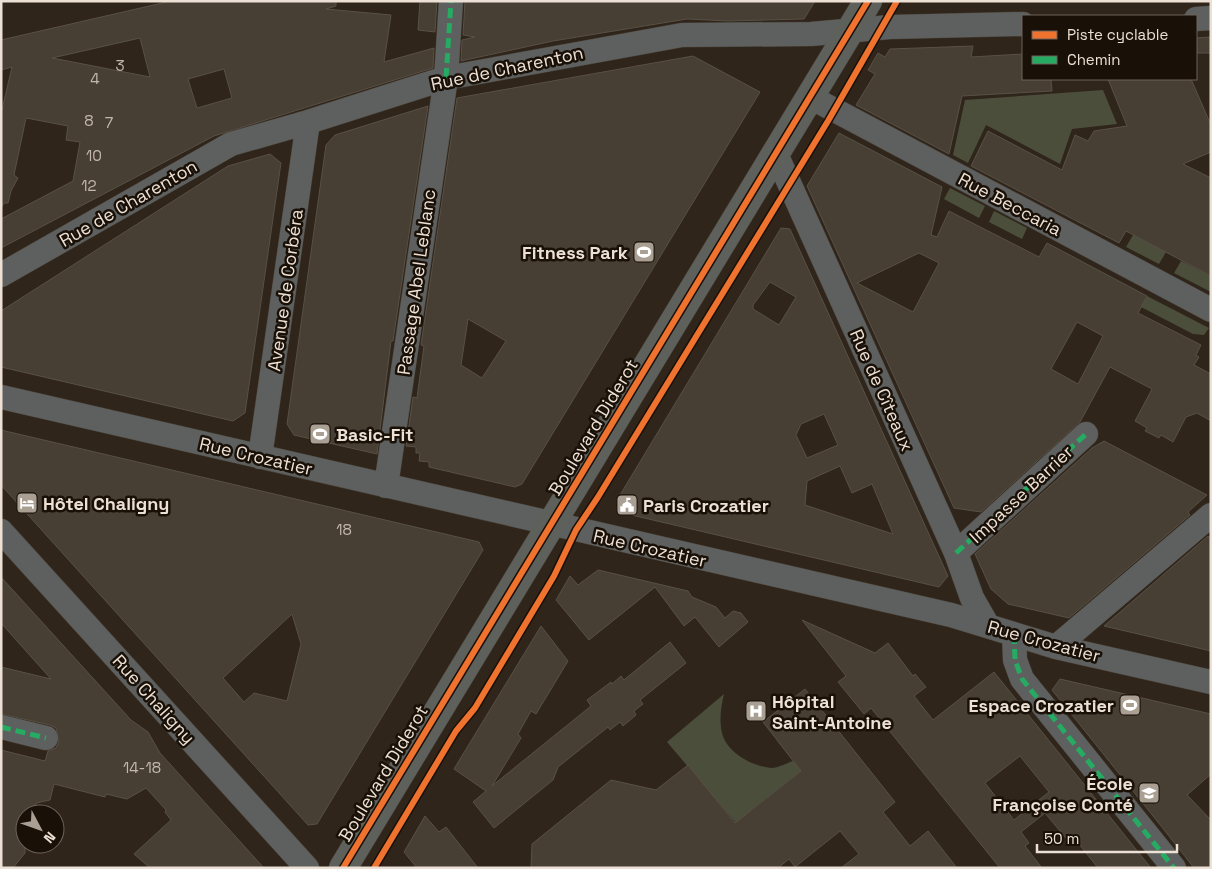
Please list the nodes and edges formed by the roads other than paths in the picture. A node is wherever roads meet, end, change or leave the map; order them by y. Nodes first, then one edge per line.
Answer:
1 (451, 1) edge
2 (868, 1) edge
3 (1211, 18) edge
4 (1197, 19) edge
5 (1022, 24) edge
6 (850, 32) junction
7 (446, 78) junction
8 (810, 97) junction
9 (308, 122) junction
10 (776, 154) junction
11 (1, 274) edge
12 (1211, 310) edge
13 (1, 397) edge
14 (1086, 434) dead end
15 (260, 457) junction
16 (386, 486) junction
17 (1211, 515) edge
18 (552, 525) junction
19 (1, 531) edge
20 (956, 554) junction
21 (988, 626) junction
22 (1014, 634) junction
23 (1056, 647) junction
24 (1211, 682) edge
25 (1, 728) edge
26 (46, 738) dead end
27 (307, 868) edge
28 (343, 868) edge
29 (1174, 868) edge

1 - 7 street, Passage Abel Leblanc
2 - 6 main road, Boulevard Diderot
3 - 4 street
5 - 6 street, Rue de Charenton
6 - 7 street, Rue de Charenton
6 - 8 main road, Boulevard Diderot
7 - 9 street, Rue de Charenton
7 - 16 street, Passage Abel Leblanc
8 - 10 main road, Boulevard Diderot
8 - 12 street, Rue Beccaria
9 - 11 street, Rue de Charenton
9 - 15 street, Avenue de Corbéra
10 - 18 main road, Boulevard Diderot
10 - 20 street, Rue de Cîteaux
13 - 15 street, Rue Crozatier
14 - 20 street, Impasse Barrier
15 - 16 street, Rue Crozatier
16 - 18 street, Rue Crozatier
17 - 23 street
18 - 21 street, Rue Crozatier
18 - 28 main road, Boulevard Diderot
19 - 27 street, Rue Chaligny
20 - 21 street, Rue de Cîteaux
21 - 22 street, Rue Crozatier
22 - 23 street, Rue Crozatier
22 - 29 street
23 - 24 street, Rue Crozatier
25 - 26 street

